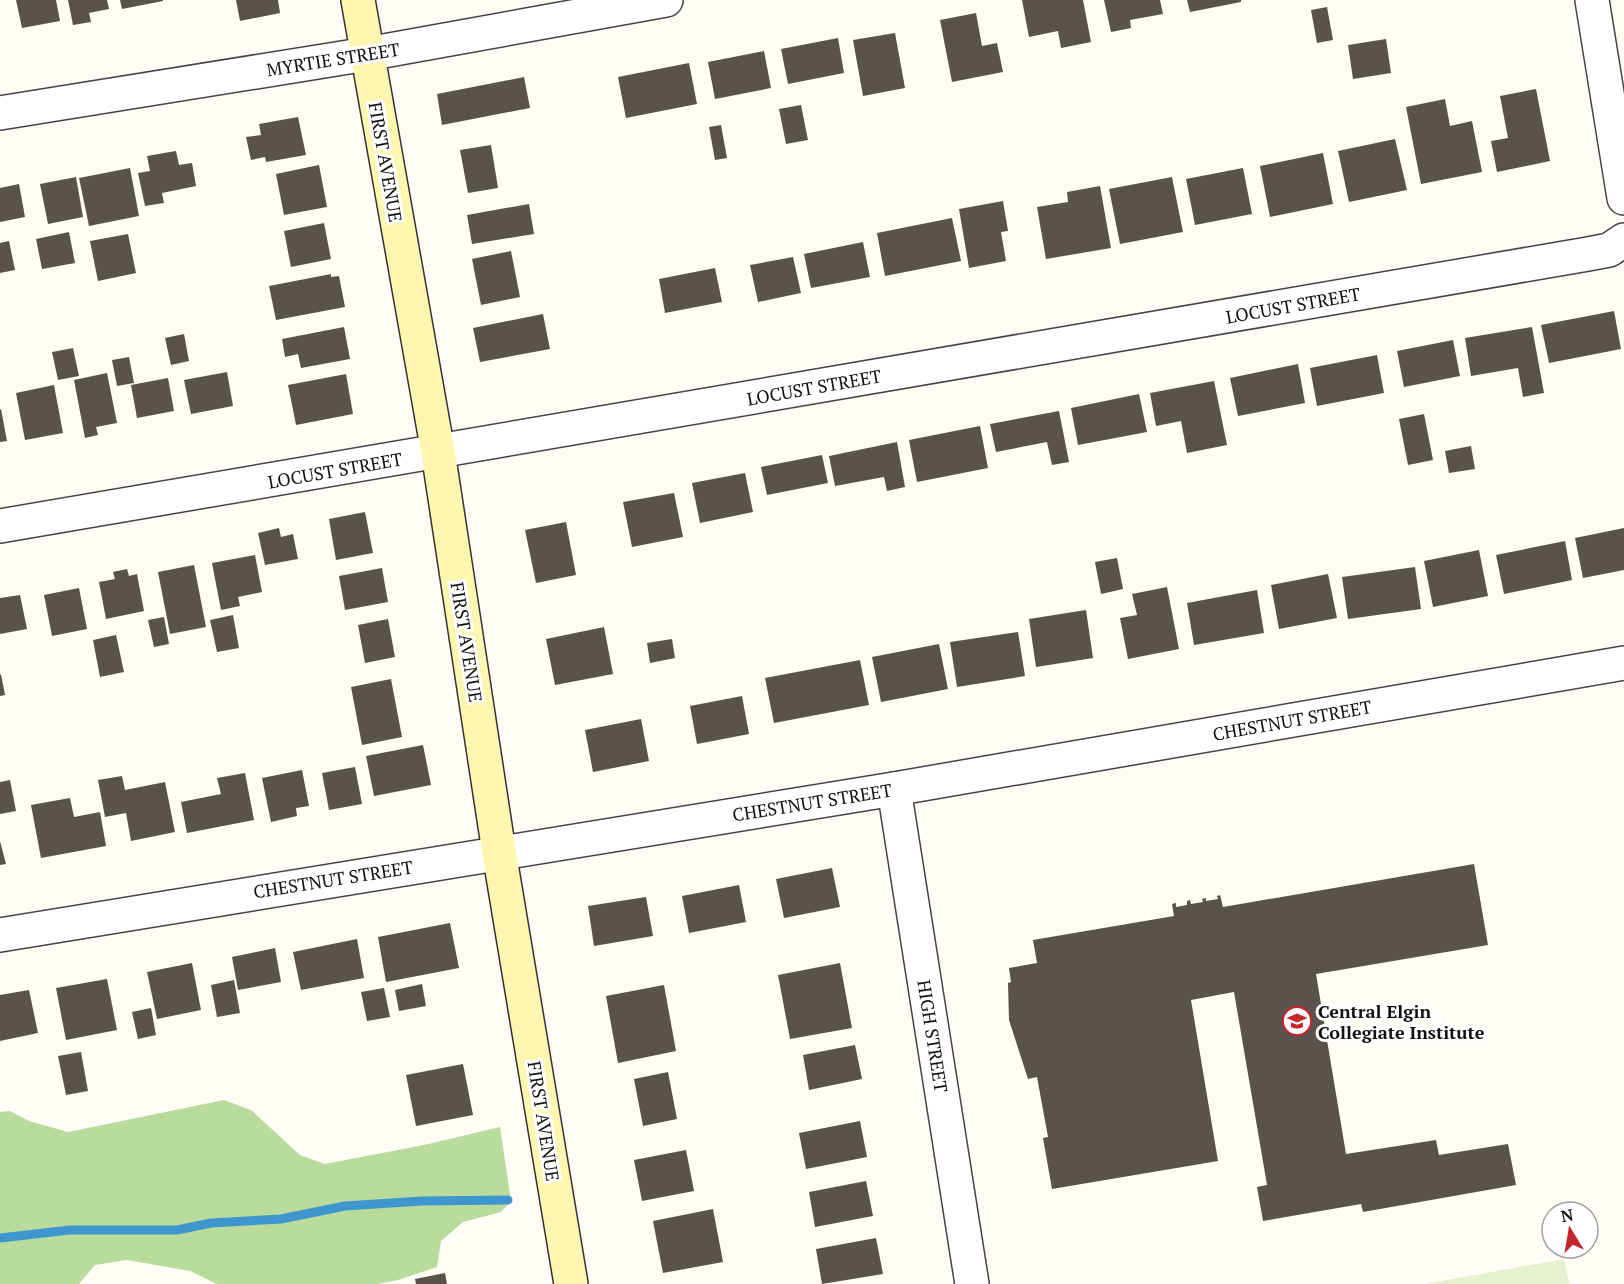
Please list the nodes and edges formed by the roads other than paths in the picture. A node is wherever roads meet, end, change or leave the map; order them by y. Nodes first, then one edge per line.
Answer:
1 (358, 0) edge
2 (666, 0) edge
3 (1592, 0) edge
4 (367, 54) junction
5 (0, 113) edge
6 (1624, 198) edge
7 (1624, 240) edge
8 (438, 452) junction
9 (0, 526) edge
10 (1624, 663) edge
11 (894, 789) junction
12 (499, 852) junction
13 (0, 935) edge
14 (571, 1284) edge
15 (972, 1284) edge

1 - 4 main road, FIRST AVENUE
2 - 4 street, MYRTIE STREET
3 - 6 street
4 - 5 street, MYRTIE STREET
4 - 8 main road, FIRST AVENUE
7 - 8 street, LOCUST STREET
8 - 9 street, LOCUST STREET
8 - 12 main road, FIRST AVENUE
10 - 11 street, CHESTNUT STREET
11 - 12 street, CHESTNUT STREET
11 - 15 street, HIGH STREET
12 - 13 street, CHESTNUT STREET
12 - 14 main road, FIRST AVENUE

